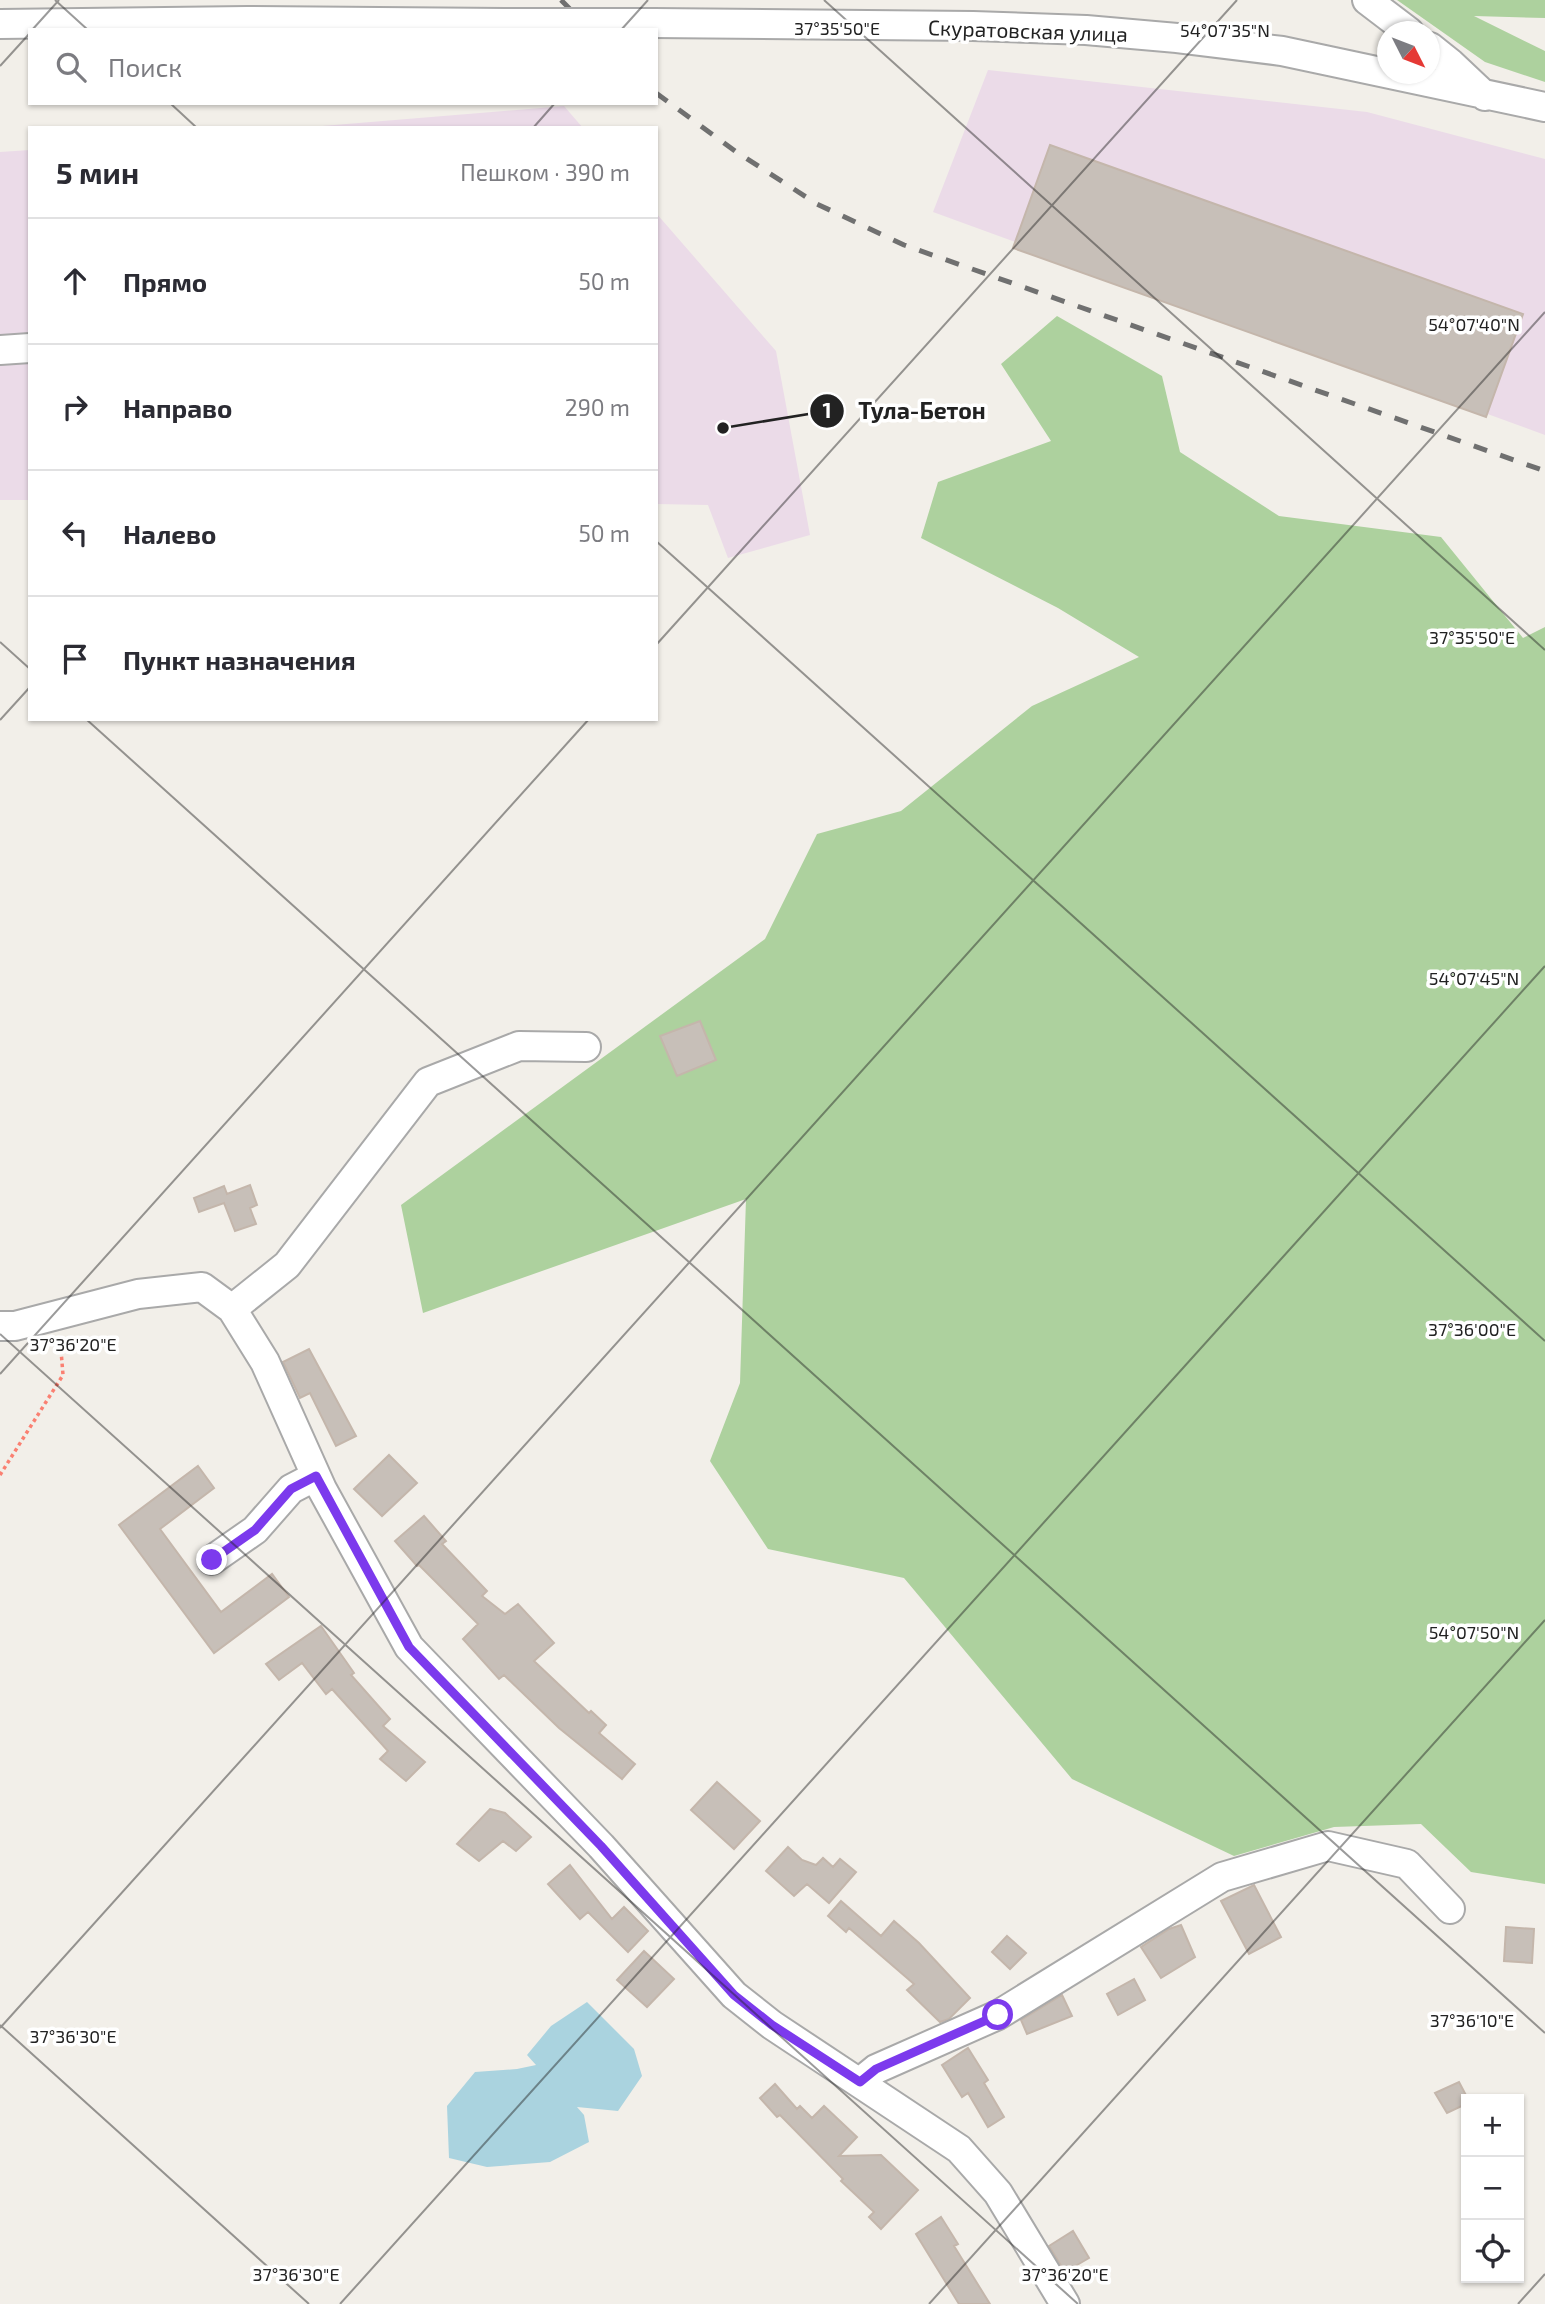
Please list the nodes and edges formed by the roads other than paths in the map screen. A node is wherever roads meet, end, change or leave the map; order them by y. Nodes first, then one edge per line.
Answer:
1 (1367, 0) edge
2 (1395, 21) edge
3 (0, 24) edge
4 (1440, 55) edge
5 (1485, 96) junction
6 (1545, 107) edge
7 (28, 348) edge
8 (0, 350) edge
9 (586, 1047) dead end
10 (232, 1309) junction
11 (0, 1326) edge
12 (316, 1476) junction
13 (212, 1560) dead end
14 (1450, 1909) dead end
15 (860, 2082) junction
16 (1065, 2304) edge

1 - 2 street
3 - 5 street, Скуратовская улица, bridge
4 - 5 street
5 - 6 street, Скуратовская улица
7 - 8 street
9 - 10 street
10 - 11 street
10 - 12 street
12 - 13 street
12 - 15 street
14 - 15 street
15 - 16 street

